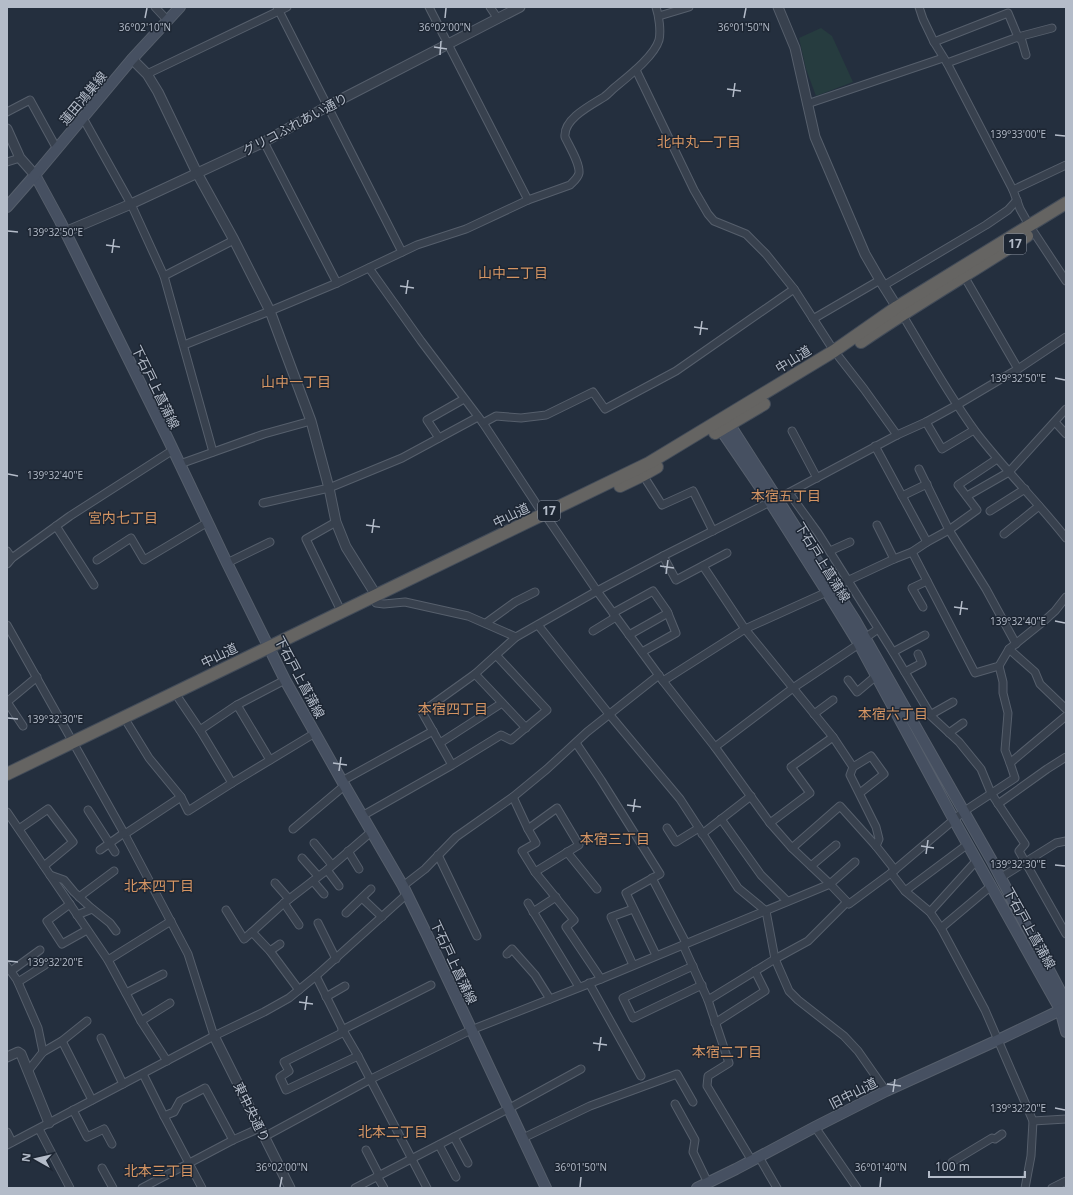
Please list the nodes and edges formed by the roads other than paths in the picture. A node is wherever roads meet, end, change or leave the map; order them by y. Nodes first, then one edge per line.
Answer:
1 (155, 7) edge
2 (180, 7) edge
3 (287, 7) edge
4 (429, 7) edge
5 (490, 7) edge
6 (520, 7) edge
7 (656, 7) edge
8 (689, 7) edge
9 (778, 7) edge
10 (919, 7) edge
11 (278, 9) edge
12 (659, 16) junction
13 (498, 19) junction
14 (168, 21) junction
15 (1052, 28) dead end
16 (1018, 37) junction
17 (934, 42) junction
18 (448, 45) junction
19 (1026, 55) dead end
20 (132, 59) junction
21 (945, 61) junction
22 (636, 70) junction
23 (147, 74) junction
24 (807, 104) junction
25 (328, 106) junction
26 (7, 112) edge
27 (83, 118) junction
28 (7, 129) edge
29 (264, 142) junction
30 (57, 149) junction
31 (20, 158) junction
32 (7, 162) edge
33 (1066, 165) edge
34 (197, 173) junction
35 (35, 175) junction
36 (1014, 190) junction
37 (528, 200) junction
38 (1017, 200) junction
39 (1066, 203) edge
40 (131, 204) junction
41 (7, 207) edge
42 (1066, 212) edge
43 (1031, 229) junction
44 (65, 232) junction
45 (234, 240) junction
46 (402, 252) junction
47 (369, 268) junction
48 (164, 276) junction
49 (964, 276) junction
50 (1066, 282) edge
51 (337, 283) junction
52 (881, 283) junction
53 (794, 289) junction
54 (899, 311) junction
55 (270, 312) junction
56 (813, 319) junction
57 (1066, 337) edge
58 (184, 345) junction
59 (836, 354) junction
60 (1018, 368) junction
61 (464, 399) junction
62 (957, 405) junction
63 (1066, 409) edge
64 (480, 420) junction
65 (311, 422) junction
66 (926, 422) junction
67 (1055, 422) junction
68 (723, 425) junction
69 (974, 430) junction
70 (792, 431) dead end
71 (1066, 434) edge
72 (897, 435) junction
73 (439, 438) junction
74 (875, 446) junction
75 (173, 450) junction
76 (213, 452) junction
77 (997, 459) junction
78 (180, 464) junction
79 (919, 469) dead end
80 (1009, 472) junction
81 (643, 475) junction
82 (817, 478) junction
83 (927, 484) junction
84 (329, 488) junction
85 (1025, 489) junction
86 (789, 493) junction
87 (902, 496) junction
88 (967, 496) junction
89 (773, 501) junction
90 (263, 504) dead end
91 (1039, 506) junction
92 (990, 511) dead end
93 (546, 517) junction
94 (208, 522) junction
95 (336, 522) junction
96 (877, 525) dead end
97 (56, 526) junction
98 (949, 530) junction
99 (713, 531) junction
100 (1065, 533) edge
101 (1004, 534) dead end
102 (270, 542) dead end
103 (850, 542) dead end
104 (927, 542) junction
105 (7, 551) edge
106 (830, 551) junction
107 (912, 552) junction
108 (727, 553) dead end
109 (662, 556) junction
110 (894, 559) junction
111 (97, 560) dead end
112 (10, 561) edge
113 (227, 563) junction
114 (703, 566) junction
115 (848, 581) junction
116 (927, 581) junction
117 (94, 585) dead end
118 (831, 590) junction
119 (597, 591) junction
120 (536, 592) dead end
121 (376, 599) junction
122 (1065, 599) edge
123 (923, 607) dead end
124 (342, 611) junction
125 (668, 613) junction
126 (615, 615) junction
127 (486, 623) junction
128 (538, 625) junction
129 (745, 629) junction
130 (878, 629) junction
131 (8, 630) edge
132 (594, 631) dead end
133 (629, 635) junction
134 (925, 635) dead end
135 (516, 637) junction
136 (862, 641) junction
137 (1016, 644) junction
138 (270, 650) junction
139 (1009, 650) junction
140 (642, 652) junction
141 (893, 652) junction
142 (918, 654) dead end
143 (496, 655) junction
144 (999, 666) junction
145 (905, 672) junction
146 (475, 674) junction
147 (659, 675) junction
148 (876, 676) junction
149 (37, 677) junction
150 (285, 680) junction
151 (848, 680) dead end
152 (663, 681) junction
153 (793, 688) junction
154 (179, 699) junction
155 (833, 700) dead end
156 (953, 702) dead end
157 (502, 703) junction
158 (237, 705) junction
159 (1066, 709) edge
160 (609, 714) junction
161 (814, 714) junction
162 (930, 715) junction
163 (1066, 716) edge
164 (963, 722) dead end
165 (128, 724) junction
166 (23, 726) dead end
167 (526, 728) junction
168 (200, 730) junction
169 (433, 732) junction
170 (315, 733) junction
171 (949, 733) junction
172 (833, 737) junction
173 (440, 743) junction
174 (576, 743) junction
175 (75, 746) junction
176 (715, 747) junction
177 (1066, 757) edge
178 (270, 760) junction
179 (1010, 763) junction
180 (452, 765) junction
181 (853, 767) junction
182 (7, 774) edge
183 (7, 782) edge
184 (232, 783) junction
185 (343, 783) junction
186 (860, 793) junction
187 (991, 794) junction
188 (751, 796) junction
189 (181, 797) junction
190 (513, 797) junction
191 (998, 804) junction
192 (88, 810) dead end
193 (7, 812) edge
194 (963, 812) junction
195 (362, 816) junction
196 (721, 818) junction
197 (954, 820) junction
198 (770, 823) junction
199 (666, 828) dead end
200 (19, 829) junction
201 (293, 829) dead end
202 (528, 829) junction
203 (701, 831) junction
204 (371, 832) junction
205 (124, 834) junction
206 (1066, 841) edge
207 (109, 843) junction
208 (314, 843) dead end
209 (968, 844) junction
210 (836, 845) dead end
211 (876, 846) junction
212 (792, 848) junction
213 (100, 850) dead end
214 (348, 851) junction
215 (115, 852) dead end
216 (567, 852) junction
217 (438, 856) junction
218 (302, 858) dead end
219 (977, 860) junction
220 (855, 862) dead end
221 (1025, 862) junction
222 (44, 866) junction
223 (811, 866) junction
224 (329, 868) junction
225 (360, 868) dead end
226 (114, 871) dead end
227 (536, 872) junction
228 (893, 872) junction
229 (50, 875) junction
230 (315, 878) junction
231 (652, 878) junction
232 (1000, 878) junction
233 (275, 882) dead end
234 (830, 884) junction
235 (340, 886) dead end
236 (992, 886) junction
237 (597, 889) dead end
238 (371, 890) dead end
239 (405, 890) junction
240 (905, 891) junction
241 (324, 894) dead end
242 (79, 897) junction
243 (556, 897) junction
244 (362, 898) junction
245 (287, 901) junction
246 (787, 902) junction
247 (847, 902) junction
248 (528, 903) dead end
249 (70, 904) junction
250 (92, 909) junction
251 (633, 909) junction
252 (226, 910) dead end
253 (766, 910) junction
254 (534, 912) junction
255 (930, 912) junction
256 (346, 913) dead end
257 (77, 915) junction
258 (382, 917) junction
259 (171, 921) junction
260 (318, 923) dead end
261 (300, 925) dead end
262 (942, 928) junction
263 (87, 930) junction
264 (116, 931) dead end
265 (252, 932) junction
266 (1066, 934) edge
267 (477, 936) dead end
268 (280, 944) dead end
269 (684, 944) junction
270 (40, 950) dead end
271 (270, 951) junction
272 (507, 954) dead end
273 (656, 955) junction
274 (336, 959) junction
275 (775, 959) junction
276 (108, 960) junction
277 (45, 965) dead end
278 (633, 965) junction
279 (693, 966) junction
280 (9, 968) edge
281 (755, 971) junction
282 (163, 974) dead end
283 (316, 976) junction
284 (601, 979) junction
285 (18, 982) junction
286 (589, 983) junction
287 (431, 985) dead end
288 (702, 985) junction
289 (346, 986) dead end
290 (579, 987) junction
291 (299, 990) junction
292 (126, 993) junction
293 (326, 996) junction
294 (550, 999) junction
295 (708, 1000) junction
296 (170, 1003) dead end
297 (1064, 1007) edge
298 (1066, 1020) edge
299 (87, 1021) dead end
300 (141, 1021) junction
301 (716, 1023) junction
302 (471, 1030) junction
303 (343, 1031) junction
304 (1066, 1032) edge
305 (214, 1036) junction
306 (101, 1038) dead end
307 (998, 1040) junction
308 (62, 1041) junction
309 (43, 1052) junction
310 (358, 1056) junction
311 (7, 1057) edge
312 (167, 1061) junction
313 (580, 1069) dead end
314 (28, 1071) junction
315 (143, 1074) junction
316 (641, 1076) dead end
317 (371, 1080) junction
318 (122, 1084) junction
319 (886, 1090) junction
320 (92, 1100) junction
321 (693, 1102) dead end
322 (675, 1104) dead end
323 (508, 1109) junction
324 (73, 1110) junction
325 (164, 1116) junction
326 (1066, 1119) edge
327 (1033, 1121) junction
328 (49, 1123) junction
329 (815, 1127) junction
330 (260, 1128) junction
331 (39, 1129) junction
332 (7, 1132) edge
333 (1002, 1134) dead end
334 (264, 1137) junction
335 (454, 1137) junction
336 (523, 1138) junction
337 (233, 1140) junction
338 (10, 1144) edge
339 (112, 1144) dead end
340 (438, 1145) junction
341 (366, 1150) dead end
342 (412, 1158) junction
343 (756, 1159) junction
344 (952, 1162) dead end
345 (189, 1164) junction
346 (468, 1164) dead end
347 (102, 1168) dead end
348 (378, 1176) junction
349 (456, 1177) dead end
350 (1066, 1181) edge
351 (704, 1186) edge
352 (70, 1188) edge
353 (113, 1188) edge
354 (142, 1188) edge
355 (202, 1188) edge
356 (290, 1188) edge
357 (355, 1188) edge
358 (384, 1188) edge
359 (427, 1188) edge
360 (546, 1188) edge
361 (777, 1188) edge
362 (857, 1188) edge
363 (1025, 1188) edge
364 (1052, 1188) edge

1 - 14 street
2 - 14 main road, 蓮田鴻巣線
3 - 11 street
4 - 18 street
5 - 13 street
6 - 13 street, グリコふれあい通り
7 - 12 street
8 - 12 street
9 - 24 street
10 - 17 street
11 - 23 street
11 - 25 street
12 - 22 street
13 - 18 street, グリコふれあい通り
14 - 20 main road, 蓮田鴻巣線
15 - 16 street
16 - 17 street
16 - 19 street
16 - 21 street
17 - 21 street
18 - 25 street, グリコふれあい通り
18 - 37 street
20 - 23 street
20 - 27 main road, 蓮田鴻巣線
21 - 24 street
21 - 36 street
22 - 37 street
22 - 53 street
23 - 34 street
24 - 52 street
25 - 29 street, グリコふれあい通り
25 - 46 street
26 - 30 street
27 - 30 main road, 蓮田鴻巣線
27 - 40 street
28 - 31 street
29 - 34 street, グリコふれあい通り
29 - 51 street
30 - 35 main road, 蓮田鴻巣線
31 - 32 street
31 - 35 street
33 - 36 street
34 - 40 street, グリコふれあい通り
34 - 45 street
35 - 41 main road, 蓮田鴻巣線
35 - 44 main road, 下石戸上菖蒲線
36 - 38 street
37 - 46 street
38 - 43 street
38 - 52 street
39 - 43 highway, 中山道 / 17
40 - 44 street, グリコふれあい通り
40 - 48 street
42 - 43 highway, 中山道 / 17
43 - 49 highway, 中山道 / 17
43 - 50 street
43 - 54 highway, 中山道 / 17
44 - 75 main road, 下石戸上菖蒲線
45 - 48 street
45 - 55 street
46 - 47 street
47 - 51 street
47 - 61 street
48 - 58 street
49 - 54 highway, 中山道 / 17
49 - 60 street
51 - 55 street
52 - 54 street
52 - 56 street
53 - 56 street
53 - 64 street
54 - 59 highway, 中山道 / 17
54 - 62 street
55 - 58 street
55 - 65 street
56 - 59 street
57 - 60 street
58 - 76 street
59 - 68 highway, 中山道 / 17
59 - 72 street
60 - 62 street
61 - 64 street
61 - 73 street
62 - 66 street
62 - 69 street
63 - 67 street
64 - 73 street
64 - 93 street
65 - 76 street
65 - 84 street
66 - 69 street
66 - 72 street
67 - 71 street
67 - 80 street
68 - 81 highway, 中山道 / 17
68 - 89 main road, 下石戸上菖蒲線
68 - 93 highway, 中山道 / 17
69 - 77 street
70 - 82 street
72 - 74 street
73 - 84 street
74 - 82 street
74 - 87 street
75 - 78 main road, 下石戸上菖蒲線
75 - 97 street
76 - 78 street
77 - 80 street
77 - 88 street
78 - 94 main road, 下石戸上菖蒲線
79 - 83 street
80 - 85 street
80 - 88 street
81 - 93 highway, 中山道 / 17
81 - 99 street
82 - 86 street
83 - 87 street
83 - 98 street
84 - 90 street
84 - 95 street
85 - 91 street
85 - 92 street
86 - 89 street
86 - 106 street
87 - 104 street
88 - 98 street
89 - 99 street
89 - 118 main road, 下石戸上菖蒲線
91 - 100 street
91 - 101 street
93 - 119 street
93 - 121 highway, 中山道 / 17
94 - 111 street
94 - 113 main road, 下石戸上菖蒲線
95 - 121 street
95 - 124 street
96 - 110 street
97 - 112 street
97 - 117 street
98 - 104 street
98 - 137 street
99 - 109 street
102 - 113 street
103 - 106 street
104 - 107 street
105 - 112 street
106 - 115 street
107 - 110 street
107 - 116 street
108 - 114 street
109 - 114 street
109 - 119 street
110 - 115 street
113 - 138 main road, 下石戸上菖蒲線
114 - 129 street
115 - 118 street
115 - 130 street
116 - 123 street
116 - 144 street
118 - 129 street
118 - 136 main road, 下石戸上菖蒲線
119 - 126 street
119 - 128 street
120 - 127 street
121 - 124 highway, 中山道 / 17
121 - 127 street
121 - 138 highway, 中山道 / 17
122 - 137 street
124 - 138 highway, 中山道 / 17
125 - 126 street
125 - 133 street
125 - 140 street
126 - 132 street
126 - 133 street
127 - 135 street
128 - 135 street
128 - 160 street
129 - 152 street
129 - 153 street
130 - 136 street
130 - 141 street
131 - 149 street
133 - 140 street
134 - 141 street
135 - 143 street
136 - 148 main road, 下石戸上菖蒲線
136 - 153 street
136 - 194 main road, 下石戸上菖蒲線
137 - 139 street
138 - 150 main road, 下石戸上菖蒲線
138 - 154 highway, 中山道 / 17
138 - 175 highway, 中山道 / 17
139 - 144 street
139 - 159 street
140 - 147 street
141 - 145 street
142 - 145 street
143 - 146 street
143 - 167 street
144 - 179 street
145 - 162 street
146 - 157 street
146 - 169 street
147 - 152 street
147 - 160 street
148 - 151 street
148 - 197 main road, 下石戸上菖蒲線
149 - 166 street
149 - 175 street
150 - 158 street
150 - 170 main road, 下石戸上菖蒲線
152 - 176 street
153 - 161 street
153 - 176 street
154 - 165 highway, 中山道 / 17
154 - 168 street
155 - 161 street
156 - 162 street
157 - 167 street
157 - 173 street
158 - 168 street
158 - 178 street
160 - 174 street
160 - 203 street
161 - 172 street
162 - 171 street
163 - 179 street
164 - 171 street
165 - 175 highway, 中山道 / 17
165 - 189 street
167 - 180 street
168 - 184 street
169 - 173 street
169 - 185 street
170 - 178 street
170 - 185 main road, 下石戸上菖蒲線
171 - 187 street
172 - 181 street
172 - 198 street
173 - 180 street
174 - 190 street
174 - 231 street
175 - 182 highway, 中山道 / 17
175 - 183 highway, 中山道 / 17
175 - 205 street
176 - 188 street
177 - 191 street
178 - 184 street
179 - 187 street
180 - 195 street
181 - 186 street
181 - 186 street
184 - 189 street
185 - 195 main road, 下石戸上菖蒲線
185 - 201 street
186 - 211 street
187 - 191 street
187 - 194 street
188 - 196 street
188 - 198 street
189 - 205 street
190 - 202 street
190 - 217 street
191 - 221 street
192 - 207 street
193 - 200 street
194 - 197 street
194 - 232 main road, 下石戸上菖蒲線
195 - 204 main road, 下石戸上菖蒲線
196 - 203 street
196 - 246 street
197 - 209 main road, 下石戸上菖蒲線
197 - 228 street
198 - 212 street
199 - 203 street
200 - 222 street
200 - 222 street
202 - 216 street
202 - 227 street
203 - 253 street
204 - 214 street
204 - 239 main road, 下石戸上菖蒲線
205 - 207 street
205 - 259 street
206 - 221 street
207 - 213 street
207 - 215 street
208 - 224 street
209 - 219 main road, 下石戸上菖蒲線
209 - 240 street
210 - 223 street
211 - 212 street
211 - 228 street
212 - 223 street
214 - 224 street
214 - 225 street
216 - 227 street
216 - 237 street
217 - 239 street
217 - 267 street
218 - 230 street
219 - 236 main road, 下石戸上菖蒲線
219 - 255 street
220 - 234 street
221 - 232 street
221 - 266 street
222 - 229 street
223 - 234 street
224 - 230 street
224 - 235 street
226 - 242 street
227 - 243 street
228 - 240 street
228 - 247 street
229 - 242 street
229 - 249 street
230 - 241 street
230 - 245 street
231 - 251 street
231 - 269 street
232 - 297 main road, 下石戸上菖蒲線
233 - 245 street
234 - 246 street
234 - 247 street
236 - 262 street
236 - 297 main road, 下石戸上菖蒲線
238 - 244 street
239 - 258 street
239 - 302 main road, 下石戸上菖蒲線
240 - 255 street
242 - 250 street
243 - 254 street
243 - 284 street
244 - 256 street
244 - 258 street
245 - 261 street
245 - 265 street
246 - 253 street
247 - 275 street
248 - 254 street
249 - 257 street
249 - 263 street
250 - 257 street
250 - 264 street
251 - 273 street
251 - 278 street
252 - 265 street
253 - 269 street
253 - 275 street
254 - 290 street
255 - 262 street
257 - 263 street
258 - 274 street
259 - 276 street
259 - 305 street
260 - 274 street
262 - 307 street
263 - 276 street
265 - 271 street
268 - 271 street
269 - 273 street
269 - 279 street
270 - 280 street
271 - 291 street
272 - 294 street
273 - 278 street
274 - 283 street
275 - 281 street
275 - 319 street
276 - 292 street
277 - 285 street
278 - 284 street
279 - 288 street
279 - 288 street
280 - 285 street
281 - 295 street
281 - 301 street
282 - 292 street
283 - 291 street
283 - 293 street
284 - 286 street
285 - 309 street
286 - 290 street
286 - 316 street
287 - 303 street
288 - 295 street
289 - 293 street
290 - 294 street
291 - 305 street
292 - 300 street
293 - 303 street
294 - 302 street
295 - 301 street
296 - 300 street
297 - 298 main road, 下石戸上菖蒲線
297 - 304 main road
297 - 307 main road, 旧中山道
299 - 308 street
300 - 312 street
301 - 343 street
302 - 317 street
302 - 323 main road, 下石戸上菖蒲線
303 - 310 street
303 - 310 street
305 - 312 street
305 - 330 street, 東中央通り
306 - 318 street
307 - 319 main road, 旧中山道
307 - 327 street
308 - 309 street
308 - 320 street
309 - 314 street
310 - 317 street
311 - 314 street
312 - 315 street
313 - 323 street
314 - 328 street
315 - 318 street
315 - 325 street
317 - 334 street
317 - 342 street
318 - 320 street
319 - 329 main road, 旧中山道
320 - 324 street
321 - 336 street
322 - 351 street
323 - 335 street
323 - 336 main road, 下石戸上菖蒲線
324 - 328 street
324 - 339 street
325 - 337 street
325 - 345 street
326 - 327 street
327 - 363 street
328 - 331 street
329 - 343 main road, 旧中山道
329 - 362 street
330 - 334 street, 東中央通り
330 - 337 street
331 - 338 street
331 - 352 street
332 - 338 street
333 - 344 street
334 - 356 street, 東中央通り
335 - 340 street
335 - 346 street
336 - 360 main road, 下石戸上菖蒲線
337 - 345 street
340 - 342 street
340 - 349 street
341 - 348 street
342 - 348 street
342 - 359 street
343 - 351 main road, 旧中山道
343 - 361 street
345 - 354 street
345 - 355 street
347 - 353 street
348 - 357 street
348 - 358 street
350 - 364 street

